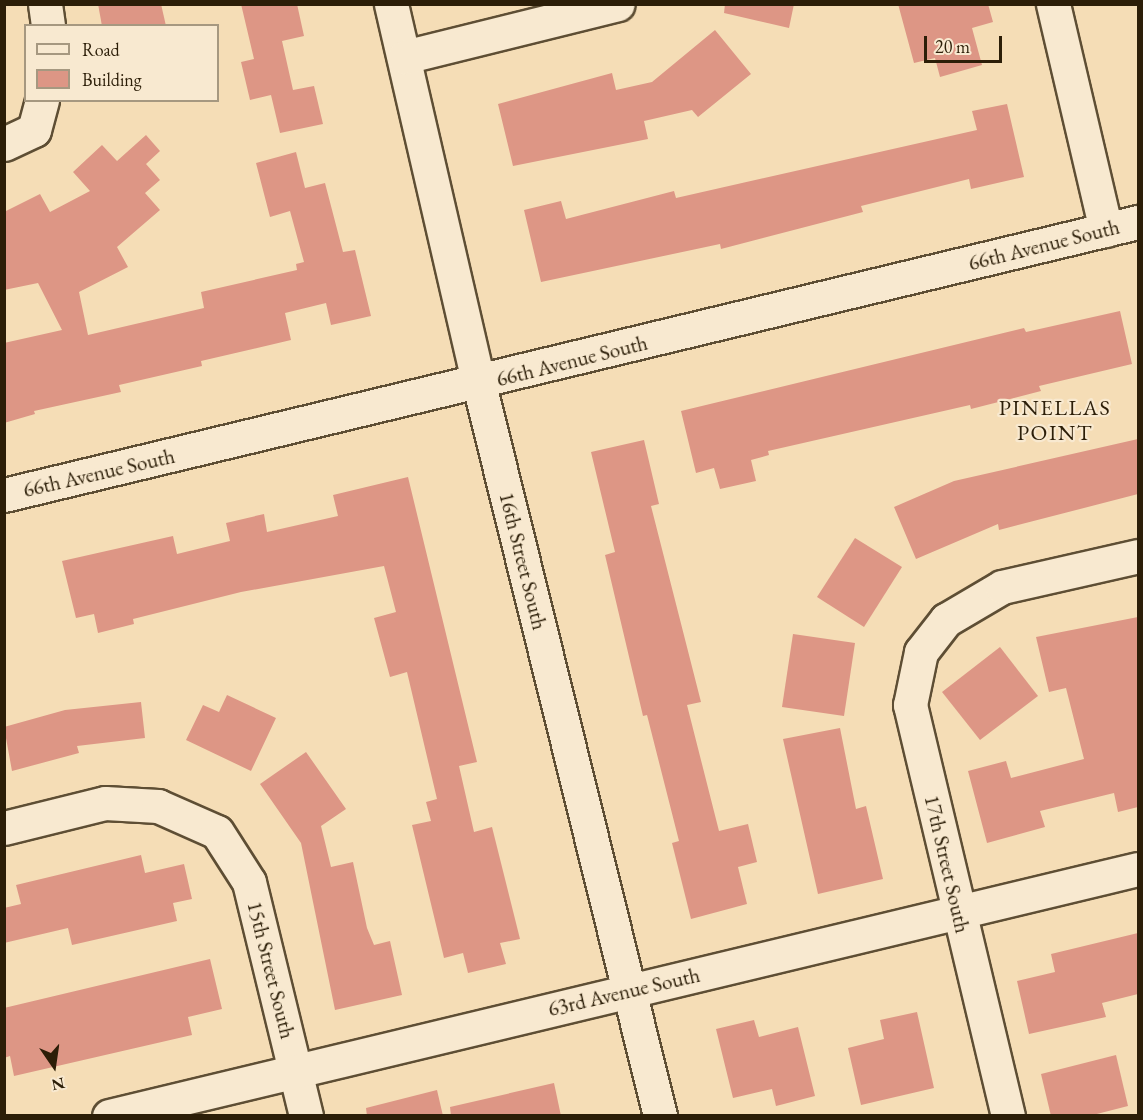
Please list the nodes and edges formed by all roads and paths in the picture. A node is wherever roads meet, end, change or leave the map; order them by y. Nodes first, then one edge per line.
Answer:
1 (45, 4) edge
2 (391, 4) edge
3 (618, 4) edge
4 (1053, 4) edge
5 (48, 24) edge
6 (404, 57) junction
7 (38, 115) edge
8 (4, 144) edge
9 (1138, 222) edge
10 (1106, 230) junction
11 (479, 384) junction
12 (4, 495) edge
13 (1138, 556) edge
14 (4, 828) edge
15 (1138, 869) edge
16 (958, 913) junction
17 (631, 991) junction
18 (296, 1070) junction
19 (110, 1116) edge
20 (306, 1116) edge
21 (660, 1116) edge
22 (1008, 1116) edge

1 - 5 street
2 - 6 street, 16th Street South
3 - 6 street
4 - 10 street
6 - 11 street, 16th Street South
7 - 8 street
9 - 10 street, 66th Avenue South
10 - 11 street, 66th Avenue South
11 - 12 street, 66th Avenue South
11 - 17 street, 16th Street South
13 - 16 street, 17th Street South
14 - 18 street, 15th Street South
15 - 16 street, 63rd Avenue South
16 - 17 street, 63rd Avenue South
16 - 22 street, 17th Street South
17 - 18 street, 63rd Avenue South
17 - 21 street, 16th Street South
18 - 19 street, 63rd Avenue South
18 - 20 street, 15th Street South

